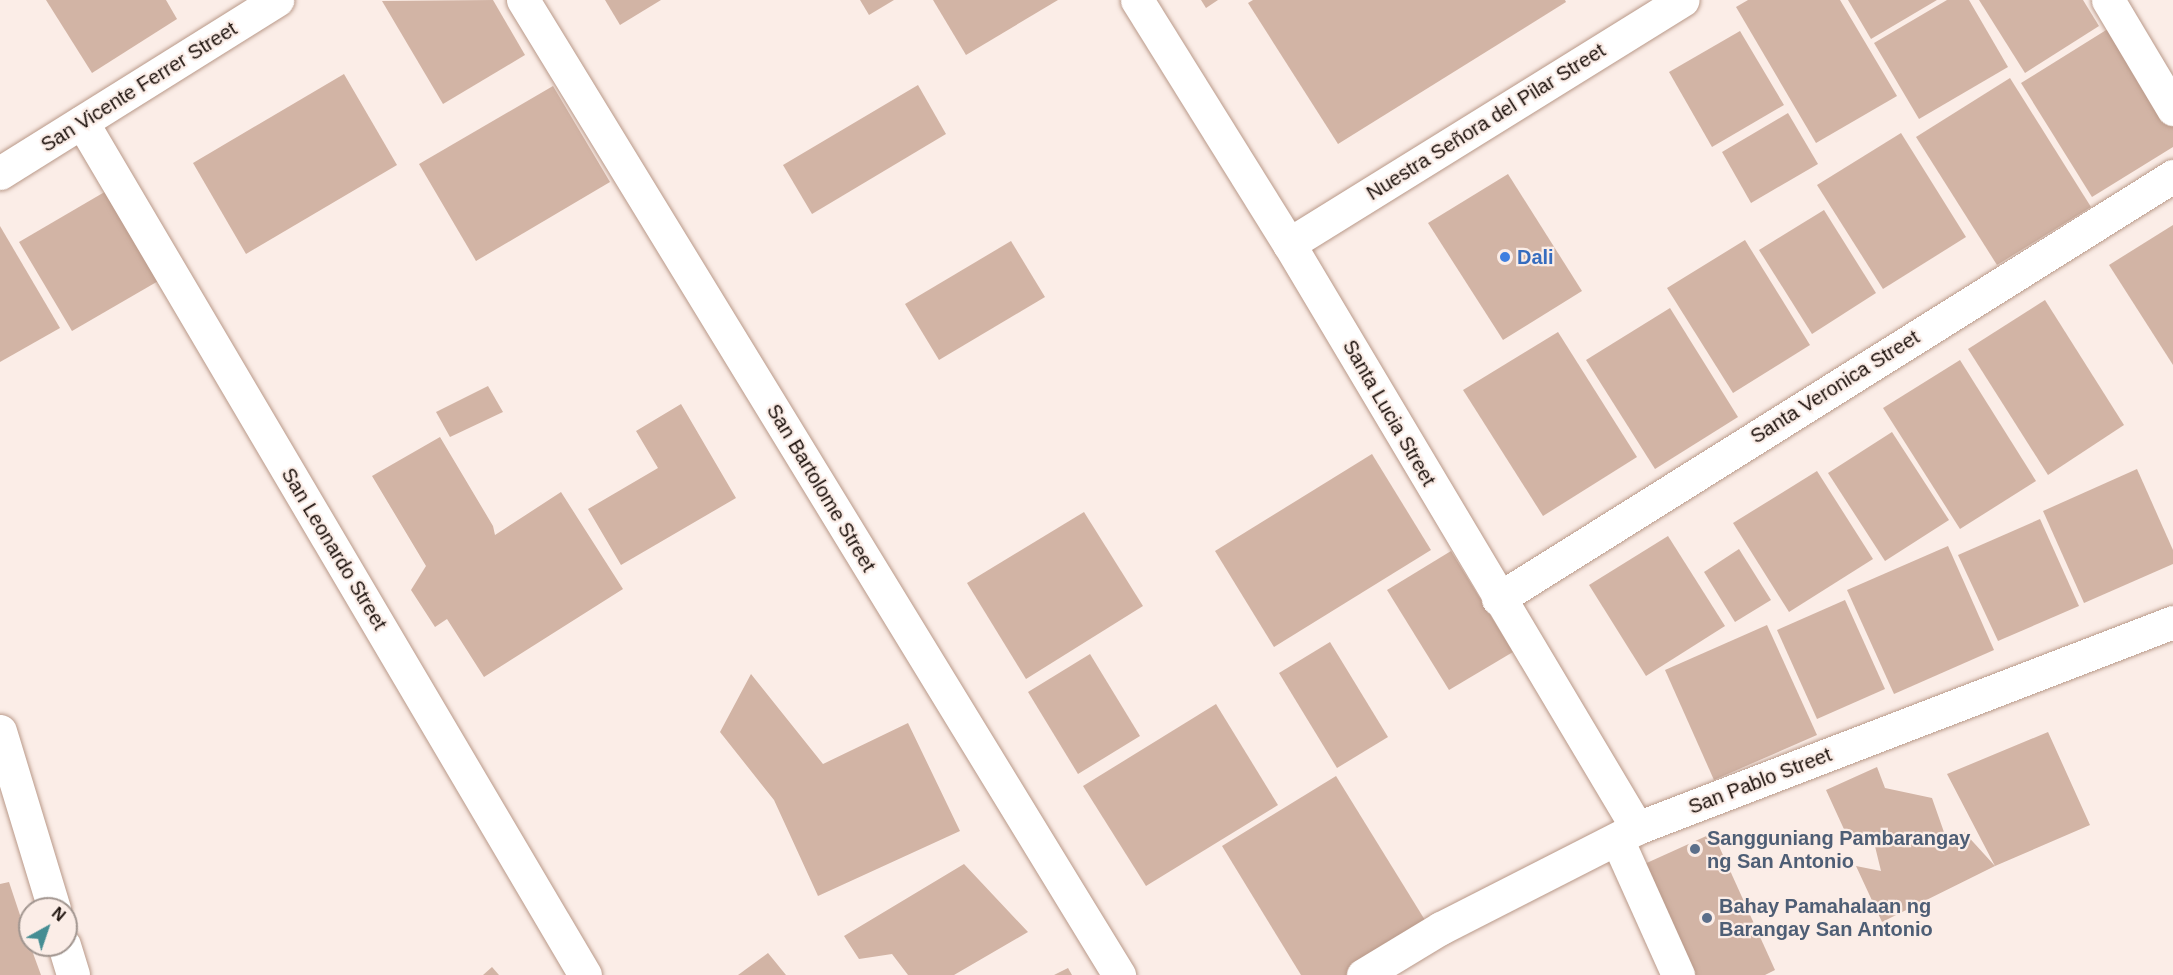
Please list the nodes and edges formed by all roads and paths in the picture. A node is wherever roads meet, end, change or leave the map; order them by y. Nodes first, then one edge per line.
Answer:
1 (278, 0) edge
2 (523, 0) edge
3 (1137, 0) edge
4 (1683, 0) edge
5 (2108, 0) edge
6 (2173, 109) edge
7 (82, 122) junction
8 (0, 173) edge
9 (2173, 176) edge
10 (1289, 244) junction
11 (1498, 599) junction
12 (2173, 622) edge
13 (0, 731) edge
14 (1627, 834) junction
15 (50, 897) edge
16 (68, 957) edge
17 (73, 975) edge
18 (585, 975) edge
19 (1119, 975) edge
20 (1364, 975) edge
21 (1678, 975) edge

1 - 7 street, San Vicente Ferrer Street
2 - 19 street, San Bartolome Street
3 - 10 street, Santa Lucia Street
4 - 10 street, Nuestra Señora del Pilar Street
5 - 6 street
7 - 8 street, San Vicente Ferrer Street
7 - 18 street, San Leonardo Street
9 - 11 street, Santa Veronica Street
10 - 11 street, Santa Lucia Street
11 - 14 street, Santa Lucia Street
12 - 14 street, San Pablo Street
13 - 15 street
14 - 20 street, San Pablo Street
14 - 21 street, Santa Lucia Street
16 - 17 street

